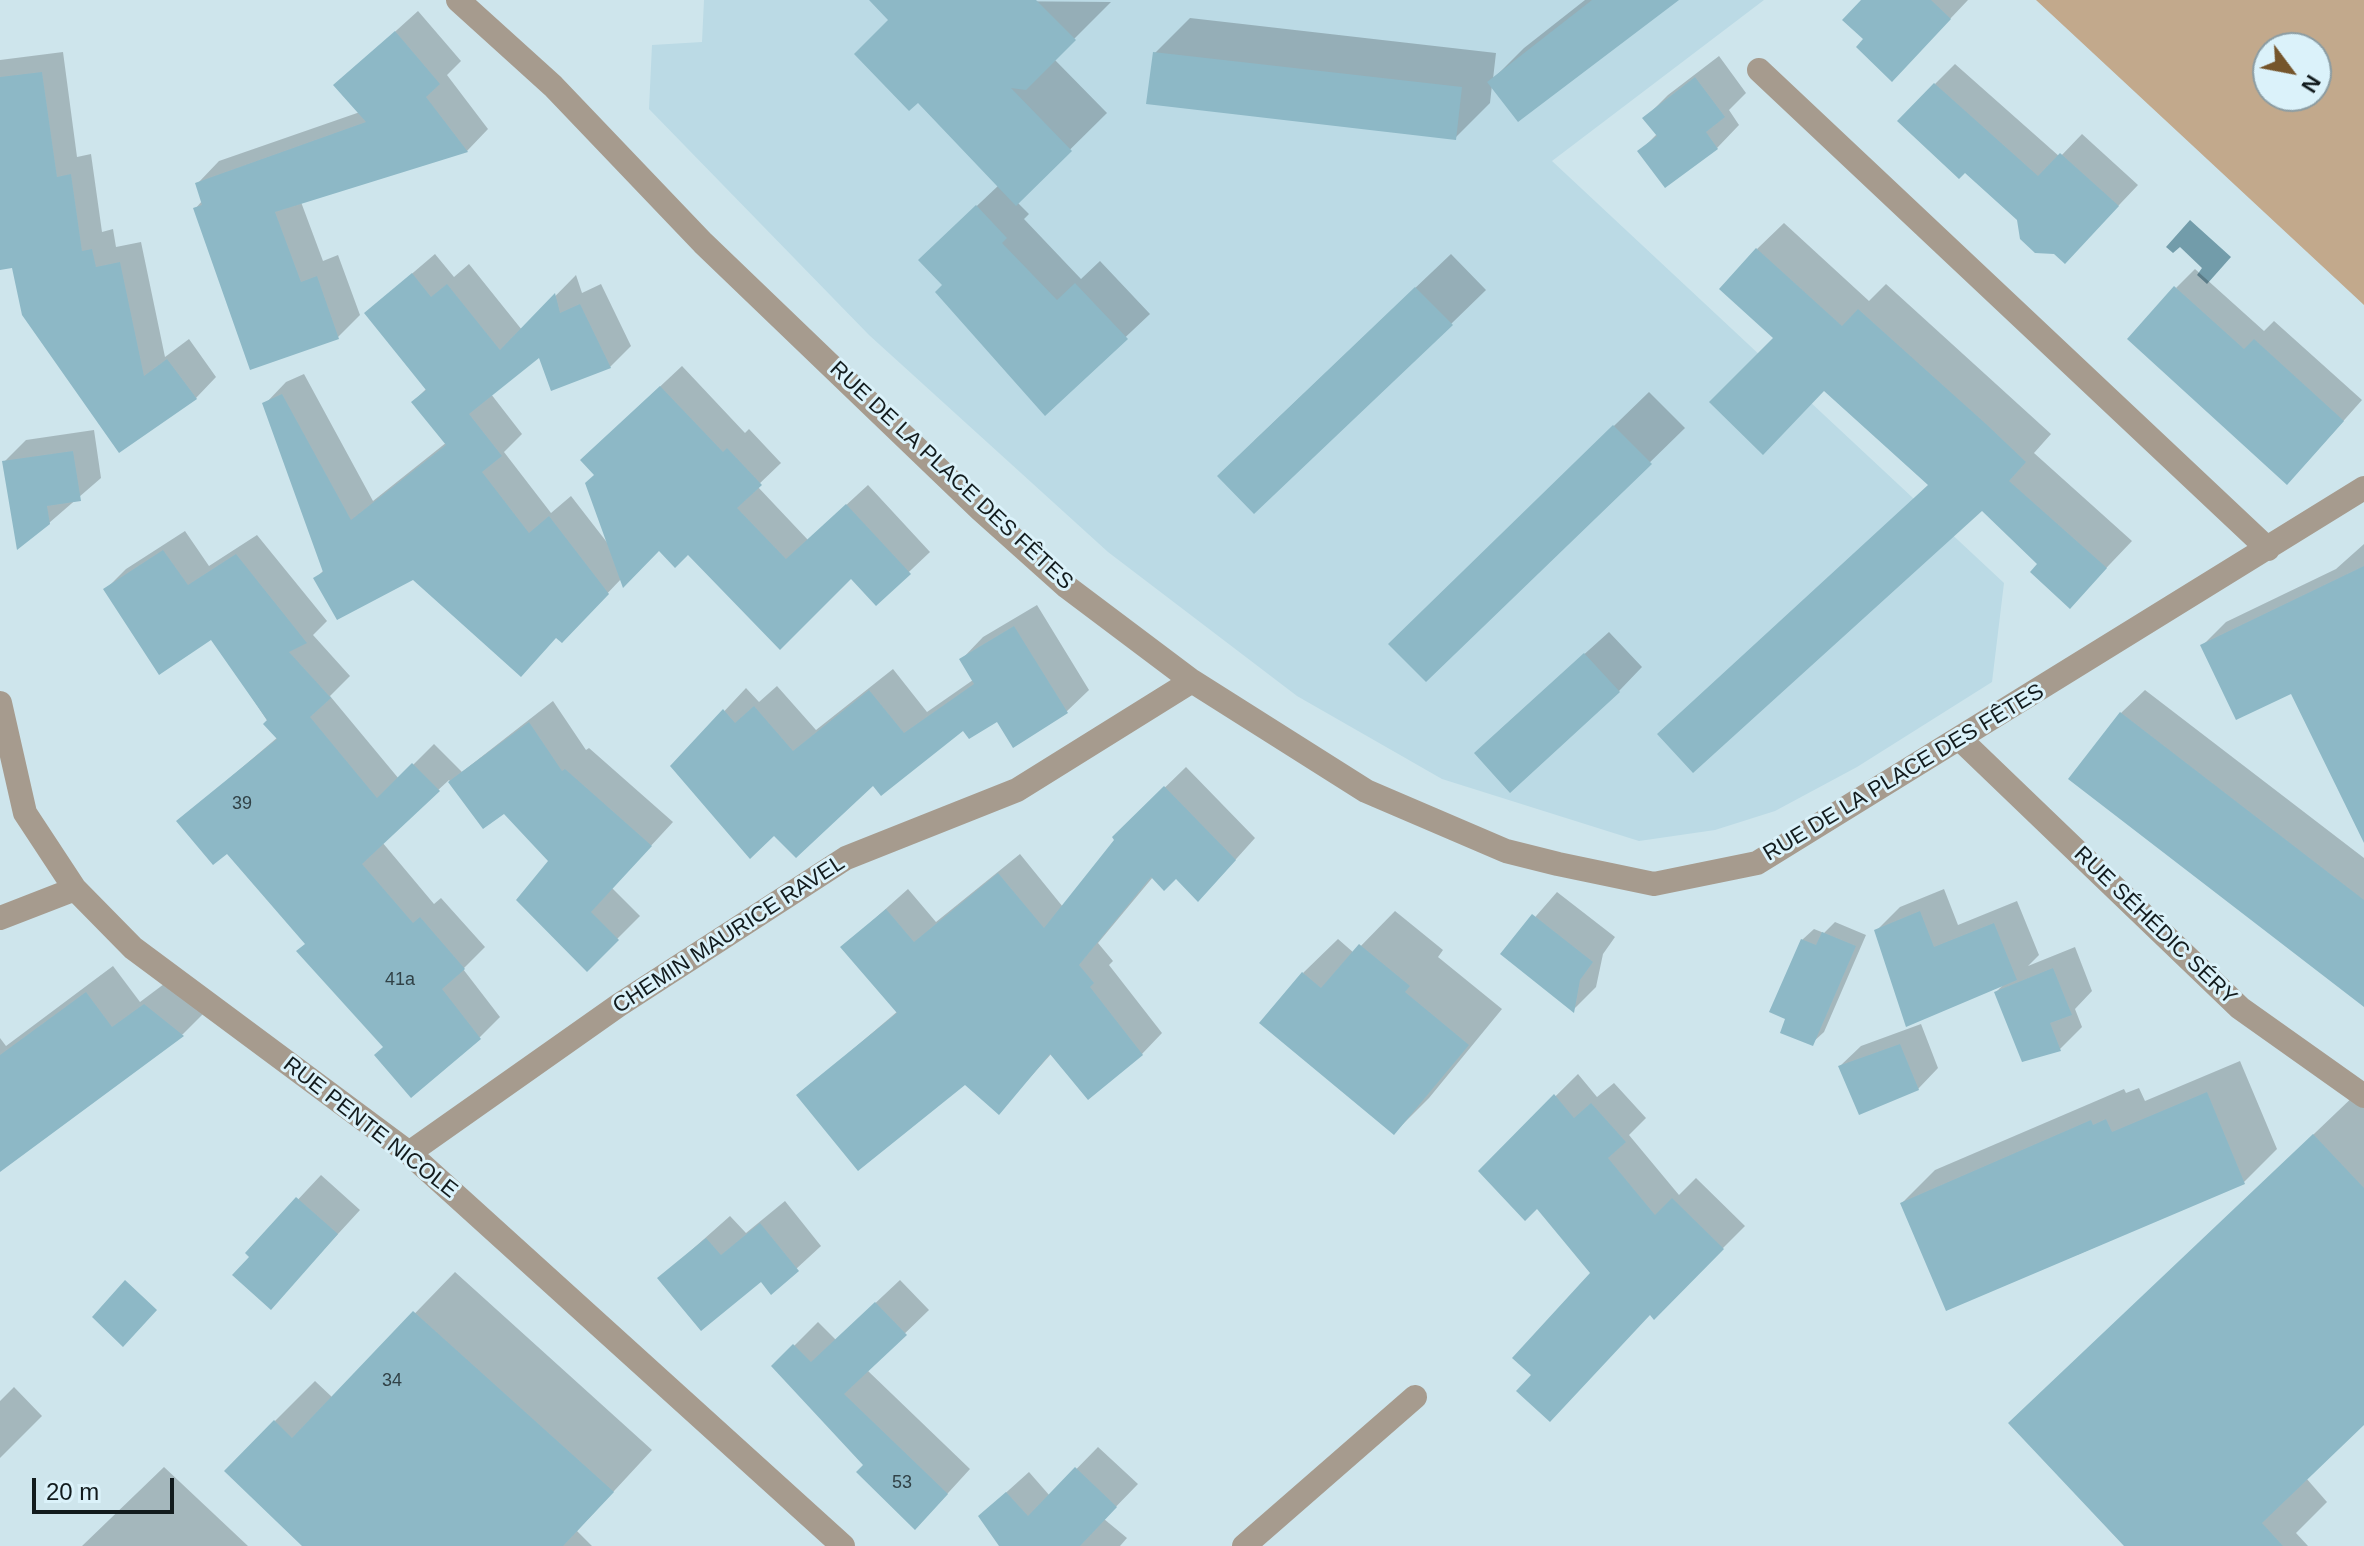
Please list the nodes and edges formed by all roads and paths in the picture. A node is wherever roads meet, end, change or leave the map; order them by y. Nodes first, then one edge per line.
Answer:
1 (458, 0) edge
2 (1759, 70) dead end
3 (2364, 488) edge
4 (2268, 549) junction
5 (1192, 681) junction
6 (0, 703) edge
7 (1960, 739) junction
8 (75, 889) junction
9 (0, 918) edge
10 (2364, 1096) edge
11 (409, 1153) junction
12 (1415, 1397) dead end
13 (843, 1546) edge
14 (1244, 1546) edge

1 - 5 street, RUE DE LA PLACE DES FÊTES
2 - 4 street
3 - 4 street, RUE DE LA PLACE DES FÊTES
4 - 7 street, RUE DE LA PLACE DES FÊTES
5 - 7 street, RUE DE LA PLACE DES FÊTES
5 - 11 street, CHEMIN MAURICE RAVEL
6 - 8 street, RUE PENTE NICOLE
7 - 10 street, RUE SÉHÉDIC SÉRY
8 - 9 street
8 - 11 street, RUE PENTE NICOLE
11 - 13 street, RUE PENTE NICOLE
12 - 14 street

